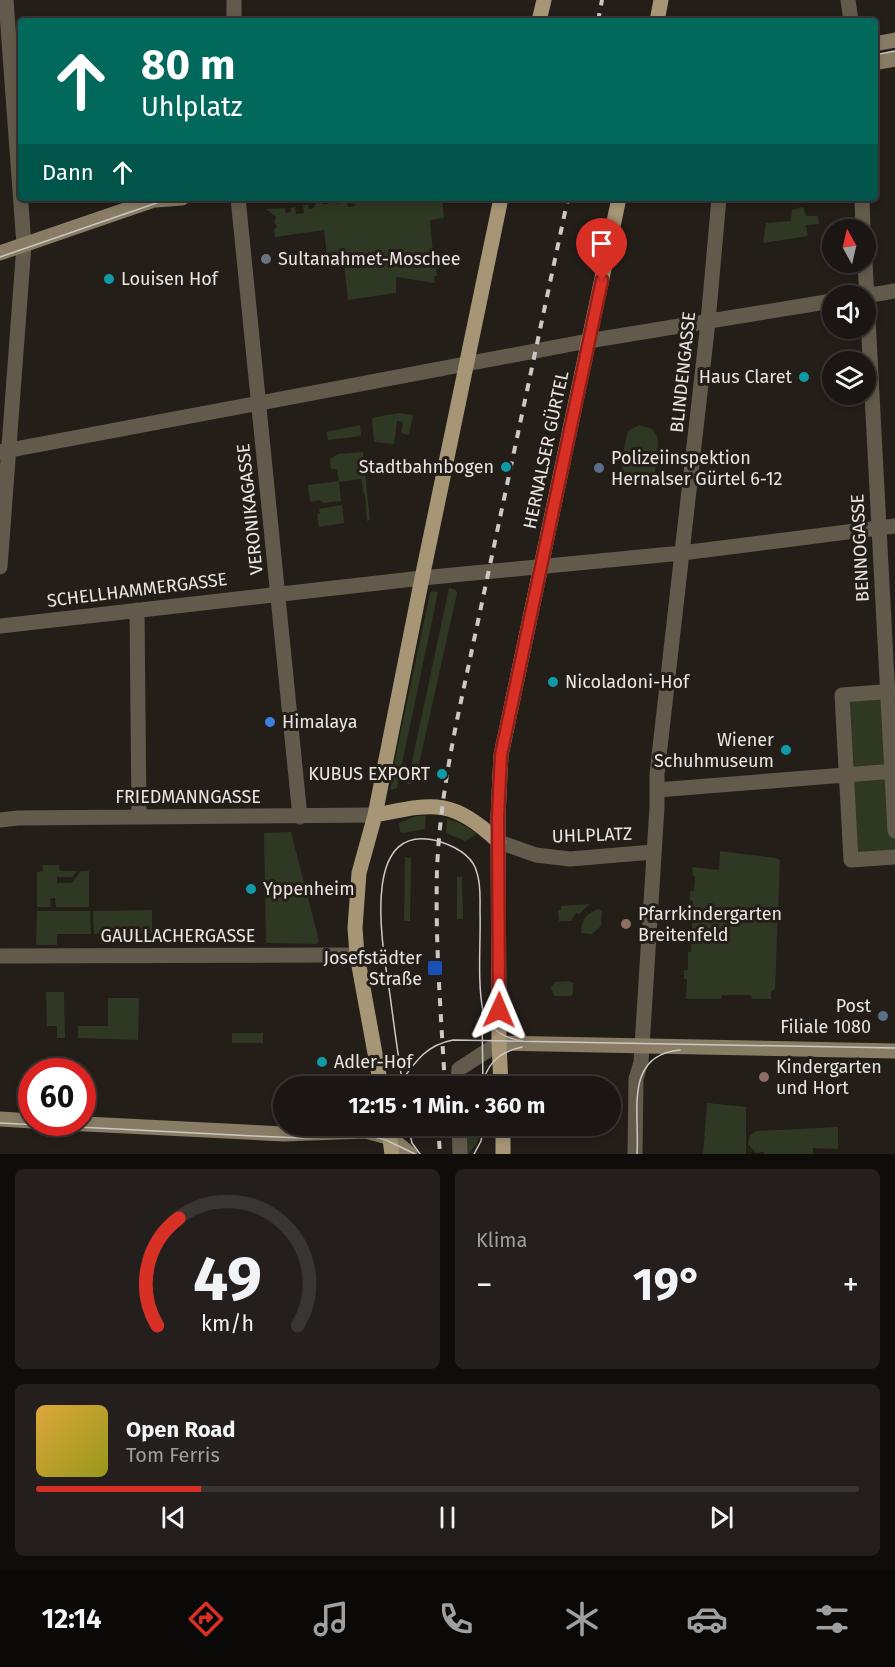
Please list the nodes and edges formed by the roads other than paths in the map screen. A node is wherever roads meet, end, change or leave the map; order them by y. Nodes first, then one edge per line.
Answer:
1 (6, 0) edge
2 (234, 0) edge
3 (544, 0) edge
4 (661, 0) edge
5 (848, 0) edge
6 (234, 18) edge
7 (540, 18) edge
8 (658, 18) edge
9 (851, 18) edge
10 (895, 40) edge
11 (878, 43) edge
12 (895, 59) edge
13 (878, 62) edge
14 (18, 163) edge
15 (21, 201) edge
16 (152, 201) edge
17 (238, 201) edge
18 (500, 201) edge
19 (618, 201) edge
20 (719, 201) edge
21 (862, 201) edge
22 (863, 219) edge
23 (24, 245) junction
24 (0, 253) edge
25 (895, 291) edge
26 (876, 294) edge
27 (822, 303) edge
28 (708, 322) junction
29 (868, 339) edge
30 (588, 341) junction
31 (468, 364) junction
32 (258, 402) junction
33 (5, 451) edge
34 (895, 526) edge
35 (878, 529) junction
36 (682, 553) junction
37 (0, 567) edge
38 (541, 567) junction
39 (422, 578) junction
40 (278, 593) junction
41 (137, 610) junction
42 (0, 626) edge
43 (891, 692) edge
44 (662, 729) joint
45 (893, 771) edge
46 (846, 775) junction
47 (657, 789) junction
48 (375, 815) junction
49 (139, 816) junction
50 (300, 817) junction
51 (0, 820) edge
52 (895, 831) edge
53 (499, 842) junction
54 (653, 852) junction
55 (895, 857) edge
56 (357, 955) junction
57 (0, 956) edge
58 (499, 1043) junction
59 (642, 1046) junction
60 (895, 1051) edge
61 (379, 1076) edge
62 (459, 1076) edge
63 (501, 1076) edge
64 (0, 1119) edge
65 (18, 1120) edge
66 (96, 1125) edge
67 (273, 1133) edge
68 (390, 1136) edge
69 (394, 1136) edge
70 (459, 1136) edge
71 (501, 1136) edge
72 (503, 1136) edge
73 (392, 1154) edge
74 (410, 1154) edge
75 (460, 1154) edge
76 (493, 1154) edge
77 (503, 1154) edge
78 (634, 1154) edge

1 - 14 street
2 - 6 street
3 - 7 main road
4 - 8 main road
5 - 9 street
10 - 11 street
12 - 13 street
15 - 23 street
16 - 23 street
17 - 32 street, VERONIKAGASSE
18 - 31 main road
19 - 30 main road, HERNALSER GÜRTEL
20 - 28 street, BLINDENGASSE
21 - 22 street
23 - 24 street
23 - 33 street
25 - 26 street
27 - 28 street
28 - 30 street
28 - 36 street, BLINDENGASSE
29 - 35 street, BENNOGASSE
30 - 31 street, HERNALSER GÜRTEL
30 - 38 main road, HERNALSER GÜRTEL
31 - 32 street, HERNALSER GÜRTEL
31 - 39 main road
32 - 33 street, HERNALSER GÜRTEL
32 - 40 street, VERONIKAGASSE
33 - 37 street
34 - 35 street
35 - 36 street
35 - 43 street, BENNOGASSE
36 - 38 street
36 - 44 street, BLINDENGASSE
38 - 39 street
38 - 53 main road, HERNALSER GÜRTEL
39 - 40 street, SCHELLHAMMERGASSE
39 - 48 main road
40 - 41 street, SCHELLHAMMERGASSE
40 - 50 street, VERONIKAGASSE
41 - 42 street, SCHELLHAMMERGASSE
41 - 49 street
43 - 45 street, BENNOGASSE
43 - 46 street
44 - 47 street, UHLPLATZ
45 - 46 street
45 - 52 street, BENNOGASSE
46 - 47 street
46 - 55 street
47 - 54 street, UHLPLATZ
48 - 50 street, FRIEDMANNGASSE
48 - 53 main road
48 - 56 main road
49 - 50 street, FRIEDMANNGASSE
49 - 51 street, FRIEDMANNGASSE
53 - 54 street, UHLPLATZ
53 - 58 main road
54 - 59 street
56 - 57 street, GAULLACHERGASSE
56 - 61 main road
58 - 59 street
58 - 62 street
58 - 63 main road
59 - 60 street
59 - 78 street
64 - 65 street
66 - 67 street
68 - 73 main road
69 - 74 street
70 - 75 street
71 - 76 street
72 - 77 main road

